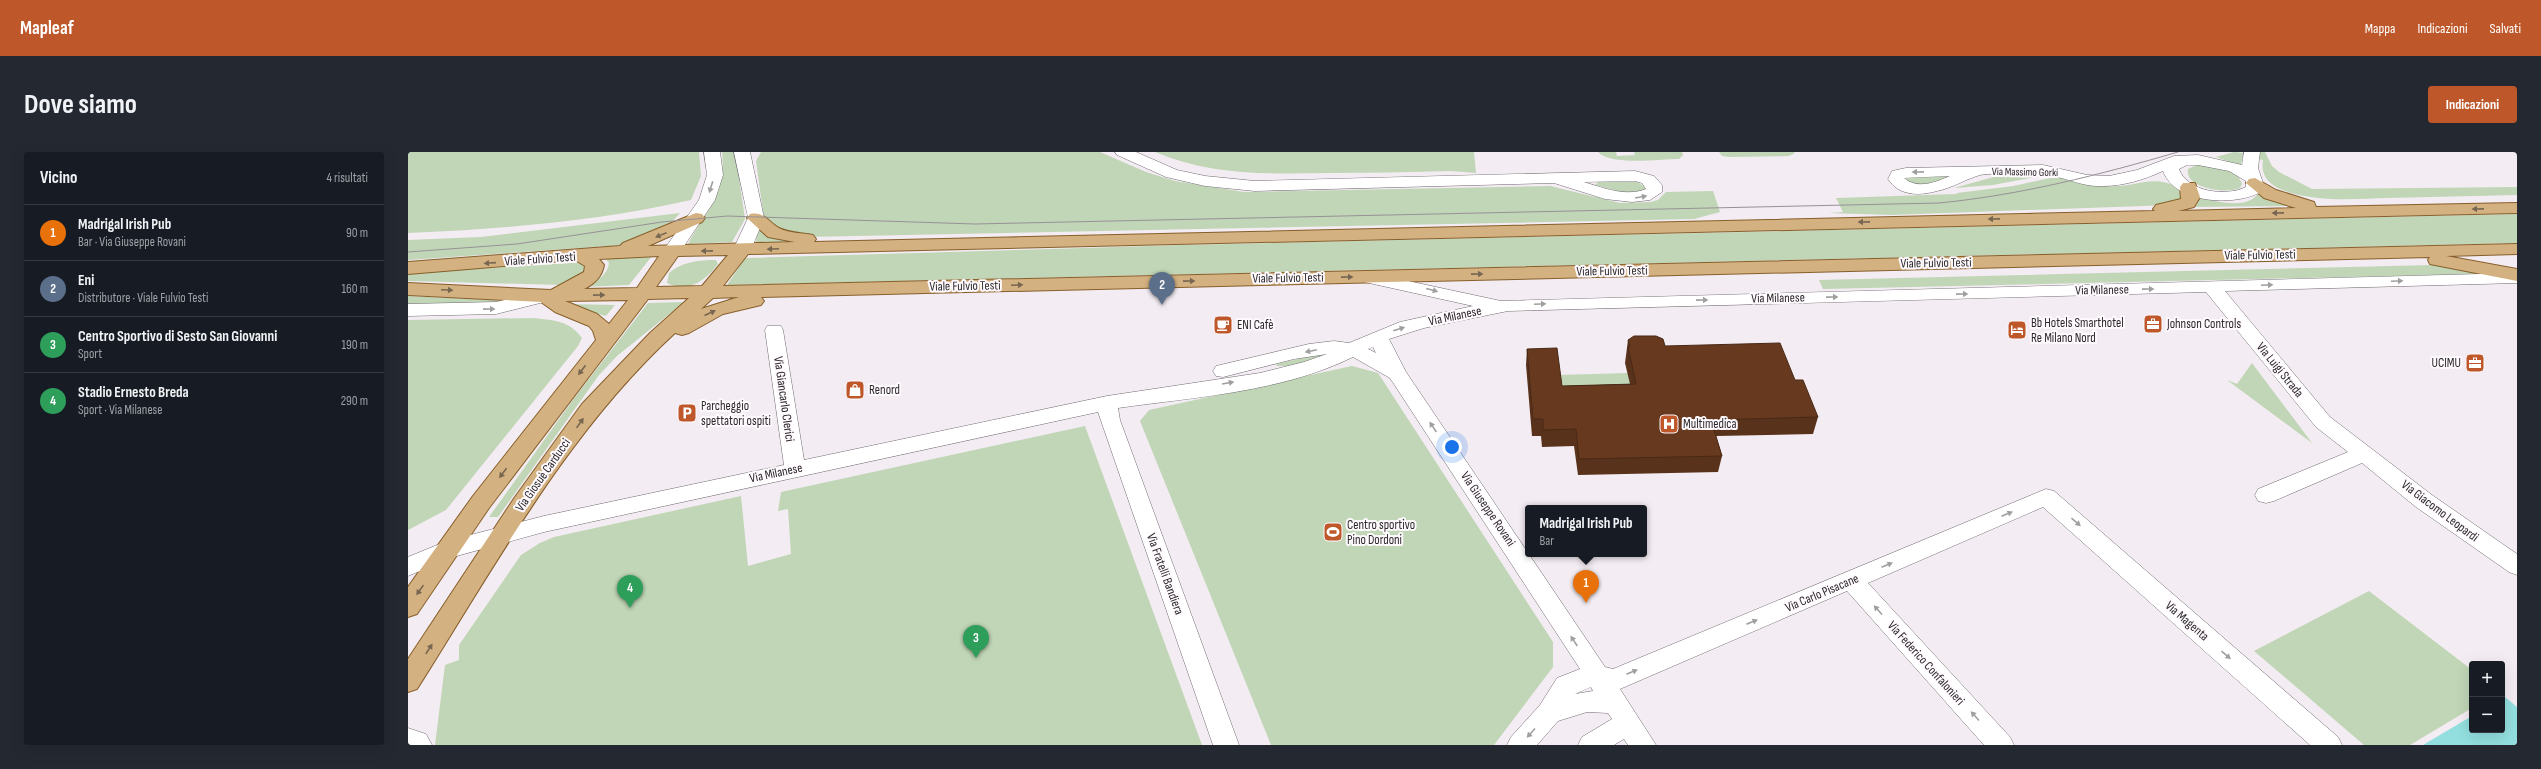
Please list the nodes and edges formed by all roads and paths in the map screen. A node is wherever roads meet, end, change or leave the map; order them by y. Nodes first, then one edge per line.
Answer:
1 (712, 152) edge
2 (1123, 152) edge
3 (2221, 152) edge
4 (2252, 152) edge
5 (747, 156) edge
6 (2200, 156) junction
7 (2174, 161) junction
8 (1977, 171) junction
9 (2139, 175) junction
10 (1555, 178) junction
11 (2253, 180) junction
12 (2185, 185) junction
13 (2517, 208) edge
14 (2349, 212) junction
15 (696, 218) junction
16 (756, 218) junction
17 (2023, 218) junction
18 (854, 246) junction
19 (2516, 249) edge
20 (742, 250) junction
21 (672, 251) junction
22 (613, 252) junction
23 (2350, 253) junction
24 (579, 256) junction
25 (408, 268) edge
26 (1366, 276) junction
27 (2517, 277) edge
28 (964, 287) junction
29 (2212, 287) junction
30 (408, 289) edge
31 (708, 292) junction
32 (643, 293) junction
33 (546, 296) junction
34 (1508, 304) junction
35 (408, 310) edge
36 (774, 330) dead end
37 (1378, 336) junction
38 (605, 339) junction
39 (1350, 350) junction
40 (631, 365) junction
41 (1397, 374) junction
42 (1107, 403) junction
43 (2359, 449) junction
44 (794, 469) junction
45 (2266, 495) dead end
46 (2046, 497) joint
47 (502, 535) junction
48 (447, 550) junction
49 (408, 554) edge
50 (2517, 566) edge
51 (408, 567) edge
52 (1852, 581) junction
53 (408, 607) edge
54 (1596, 674) junction
55 (408, 681) edge
56 (1549, 713) junction
57 (1622, 713) junction
58 (408, 740) edge
59 (419, 745) edge
60 (1226, 745) edge
61 (1520, 745) edge
62 (1591, 745) edge
63 (1643, 745) edge
64 (2001, 745) edge
65 (2329, 745) edge

1 -> 15 street
2 - 10 street
3 - 6 street
4 - 11 street
5 - 16 street
6 - 7 street, Via Massimo Gorki
6 - 11 street
7 - 9 street, Via Massimo Gorki
7 - 12 street
8 -> 8 street, Via Massimo Gorki
8 - 9 street, Via Massimo Gorki
9 - 12 street
10 -> 10 street
11 - 12 street
11 - 14 main road
12 - 17 main road
13 -> 14 main road, Viale Fulvio Testi
14 -> 17 main road, Viale Fulvio Testi
15 - 21 street
15 -> 22 main road
16 - 18 main road
16 - 20 street
17 -> 18 main road, Viale Fulvio Testi
18 -> 20 main road, Viale Fulvio Testi
19 - 23 main road, Viale Fulvio Testi
20 -> 21 main road, Viale Fulvio Testi
20 - 31 main road
21 - 22 main road, Viale Fulvio Testi
21 - 32 main road
22 - 24 main road, Viale Fulvio Testi
26 -> 23 main road, Viale Fulvio Testi
23 - 27 main road
24 -> 25 main road, Viale Fulvio Testi
24 - 33 main road
28 -> 26 main road, Viale Fulvio Testi
26 -> 34 street
29 -> 27 street
28 - 31 main road, Viale Fulvio Testi
40 -> 28 main road
34 -> 29 street, Via Milanese
29 - 43 street, Via Luigi Strada
30 -> 33 main road, Viale Fulvio Testi
31 - 32 main road, Viale Fulvio Testi
31 - 40 main road, Via Giosuè Carducci
33 -> 32 main road, Viale Fulvio Testi
32 - 38 main road
35 -> 33 street, Viale Fulvio Testi
33 - 38 main road
37 -> 34 street, Via Milanese
36 - 44 street, Via Giancarlo Clerici
37 - 39 street, Via Milanese
37 - 41 street, Via Giuseppe Rovani
38 -> 48 main road
39 - 41 street, Via Giuseppe Rovani
39 - 42 street, Via Milanese
47 -> 40 main road, Via Giosuè Carducci
54 -> 41 street, Via Giuseppe Rovani
42 - 44 street, Via Milanese
42 - 60 street, Via Fratelli Bandiera
43 - 45 street
43 - 50 street, Via Giacomo Leopardi
44 - 47 street, Via Milanese
52 -> 46 street, Via Carlo Pisacane
46 -> 65 street, Via Magenta
47 - 48 street, Via Milanese
55 -> 47 main road, Via Giosuè Carducci
48 - 49 street, Via Milanese
48 - 51 street, Via Milanese
48 -> 53 main road
54 -> 52 street, Via Carlo Pisacane
64 -> 52 street, Via Federico Confalonieri
54 - 56 street
54 - 57 street, Via Giuseppe Rovani
56 - 57 street
56 -> 61 street
57 - 62 street
57 - 63 street, Via Giuseppe Rovani
58 - 59 street

